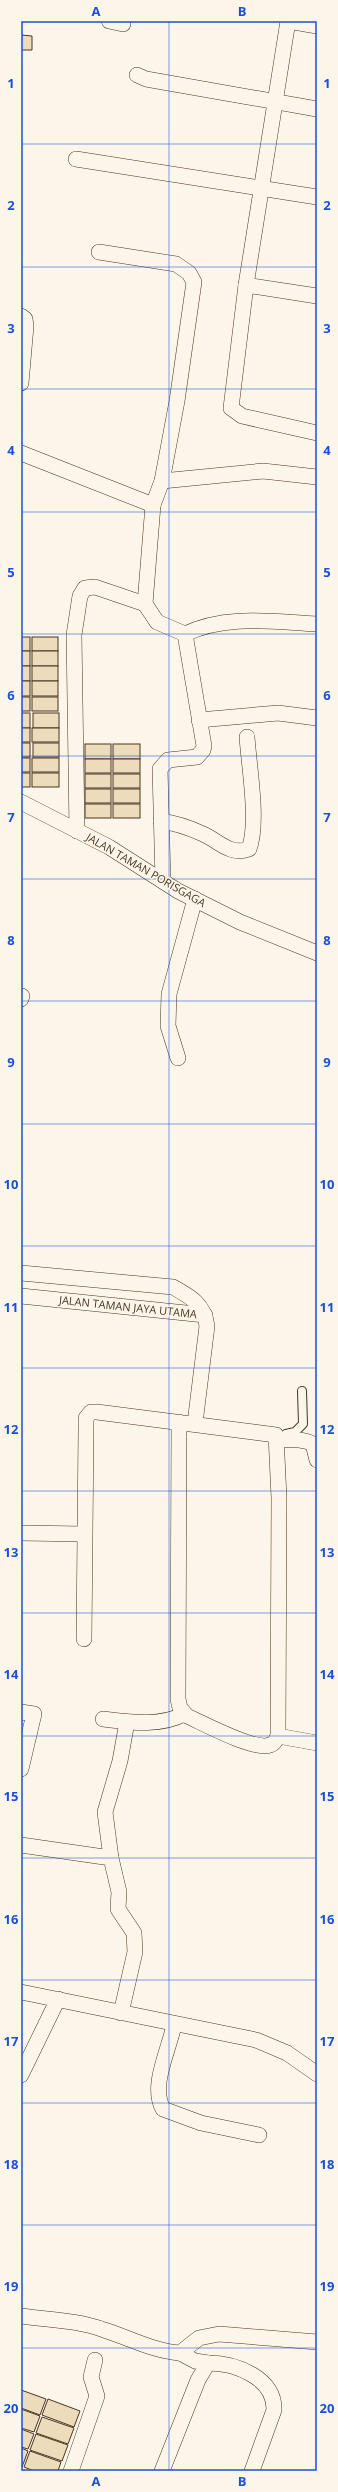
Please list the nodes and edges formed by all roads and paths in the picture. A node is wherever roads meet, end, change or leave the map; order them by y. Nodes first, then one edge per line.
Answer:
1 (288, 21) edge
2 (317, 26) edge
3 (137, 75) dead end
4 (275, 102) junction
5 (317, 109) edge
6 (76, 159) dead end
7 (261, 188) junction
8 (317, 197) edge
9 (99, 252) dead end
10 (246, 285) junction
11 (317, 296) edge
12 (21, 316) edge
13 (21, 383) edge
14 (317, 433) edge
15 (21, 453) edge
16 (317, 477) edge
17 (162, 481) junction
18 (153, 505) junction
19 (145, 604) junction
20 (317, 624) edge
21 (185, 634) junction
22 (317, 718) edge
23 (199, 720) junction
24 (247, 737) dead end
25 (21, 802) edge
26 (161, 820) junction
27 (77, 831) junction
28 (163, 881) junction
29 (195, 899) junction
30 (317, 953) edge
31 (178, 1058) dead end
32 (21, 1273) edge
33 (21, 1296) edge
34 (205, 1315) junction
35 (302, 1392) dead end
36 (179, 1422) junction
37 (195, 1423) junction
38 (277, 1437) junction
39 (317, 1460) edge
40 (21, 1534) edge
41 (83, 1534) junction
42 (84, 1639) dead end
43 (21, 1712) edge
44 (184, 1714) junction
45 (103, 1719) dead end
46 (127, 1722) junction
47 (278, 1736) junction
48 (317, 1743) edge
49 (21, 1769) edge
50 (21, 1845) edge
51 (111, 1858) junction
52 (21, 1992) edge
53 (58, 1999) junction
54 (121, 2013) junction
55 (174, 2025) junction
56 (317, 2074) edge
57 (21, 2075) edge
58 (258, 2135) dead end
59 (21, 2316) edge
60 (317, 2342) edge
61 (180, 2353) junction
62 (95, 2360) dead end
63 (208, 2363) junction
64 (71, 2471) edge
65 (162, 2471) edge
66 (252, 2471) edge

1 - 2 street
1 - 4 street
3 - 4 street
4 - 5 street
4 - 7 street
6 - 7 street
7 - 8 street
7 - 10 street
9 - 17 street
10 - 11 street
10 - 14 street
12 - 13 street
15 - 18 street
16 - 17 street
17 - 18 street
18 - 19 street
19 - 21 street
19 - 27 street
20 - 21 street
21 - 23 street
22 - 23 street
23 - 26 street
24 - 26 street
25 - 27 street, JALAN TAMAN PORISGAGA
26 - 28 street
27 - 28 street, JALAN TAMAN PORISGAGA
28 - 29 street, JALAN TAMAN PORISGAGA
29 - 30 street, JALAN TAMAN PORISGAGA
29 - 31 street
32 - 34 street, JALAN TAMAN JAYA UTAMA
33 - 34 street, JALAN TAMAN JAYA UTAMA
34 - 37 street
35 - 38 lane
36 - 37 street
36 - 41 street
36 - 44 street
37 - 38 street
38 - 39 street
38 - 47 street
40 - 41 street
41 - 42 street
43 - 49 street
44 - 46 street
44 - 47 street
45 - 46 street
46 - 51 street
47 - 48 street
50 - 51 street
51 - 54 street
52 - 53 street
53 - 54 street
53 - 57 street
54 - 55 street
55 - 56 street
55 - 58 street
59 - 61 street
60 - 61 street
61 - 63 street
62 - 64 street
63 - 65 street
63 - 66 street

